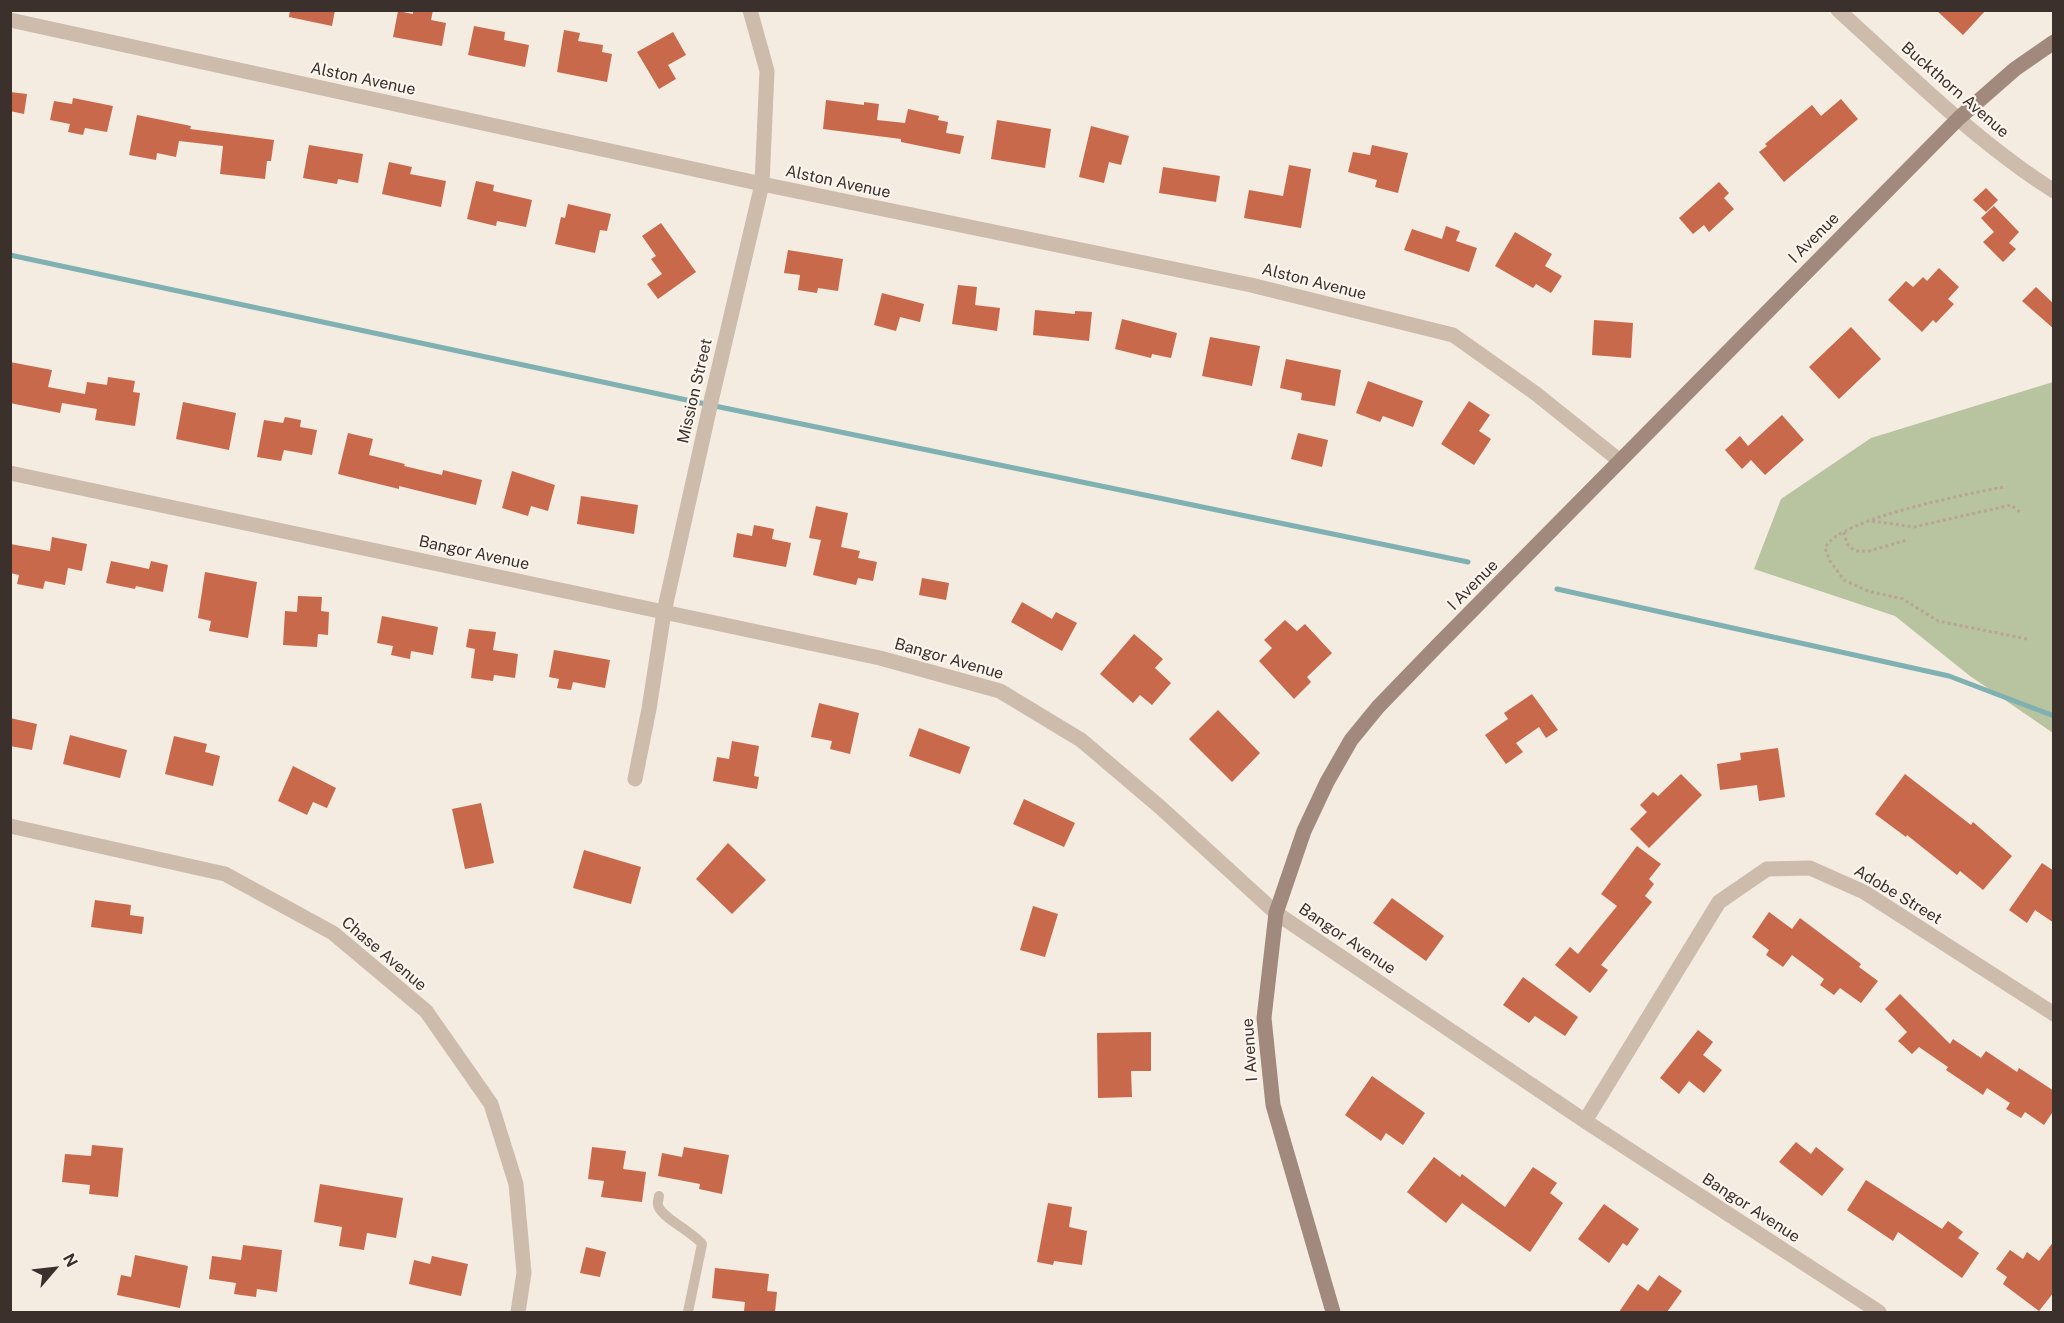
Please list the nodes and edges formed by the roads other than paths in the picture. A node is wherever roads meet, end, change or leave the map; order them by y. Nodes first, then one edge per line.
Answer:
1 (750, 10) edge
2 (1838, 10) edge
3 (10, 20) edge
4 (2054, 42) edge
5 (1959, 118) junction
6 (762, 184) junction
7 (2054, 191) edge
8 (1620, 461) junction
9 (10, 473) edge
10 (664, 612) junction
11 (635, 779) dead end
12 (10, 826) edge
13 (1276, 913) junction
14 (2054, 1014) edge
15 (1585, 1121) junction
16 (659, 1196) dead end
17 (518, 1312) edge
18 (688, 1312) edge
19 (1333, 1312) edge
20 (1879, 1312) edge

1 - 6 street, Mission Street
2 - 5 street, Buckthorn Avenue
3 - 6 street, Alston Avenue
4 - 5 main road, I Avenue
5 - 7 street, Buckthorn Avenue
5 - 8 main road, I Avenue
6 - 8 street, Alston Avenue
6 - 10 street, Mission Street
8 - 13 main road, I Avenue
9 - 10 street, Bangor Avenue
10 - 11 street, Mission Street
10 - 13 street, Bangor Avenue
12 - 17 street, Chase Avenue
13 - 15 street, Bangor Avenue
13 - 19 main road, I Avenue
14 - 15 street, Adobe Street
15 - 20 street, Bangor Avenue
16 - 18 lane

